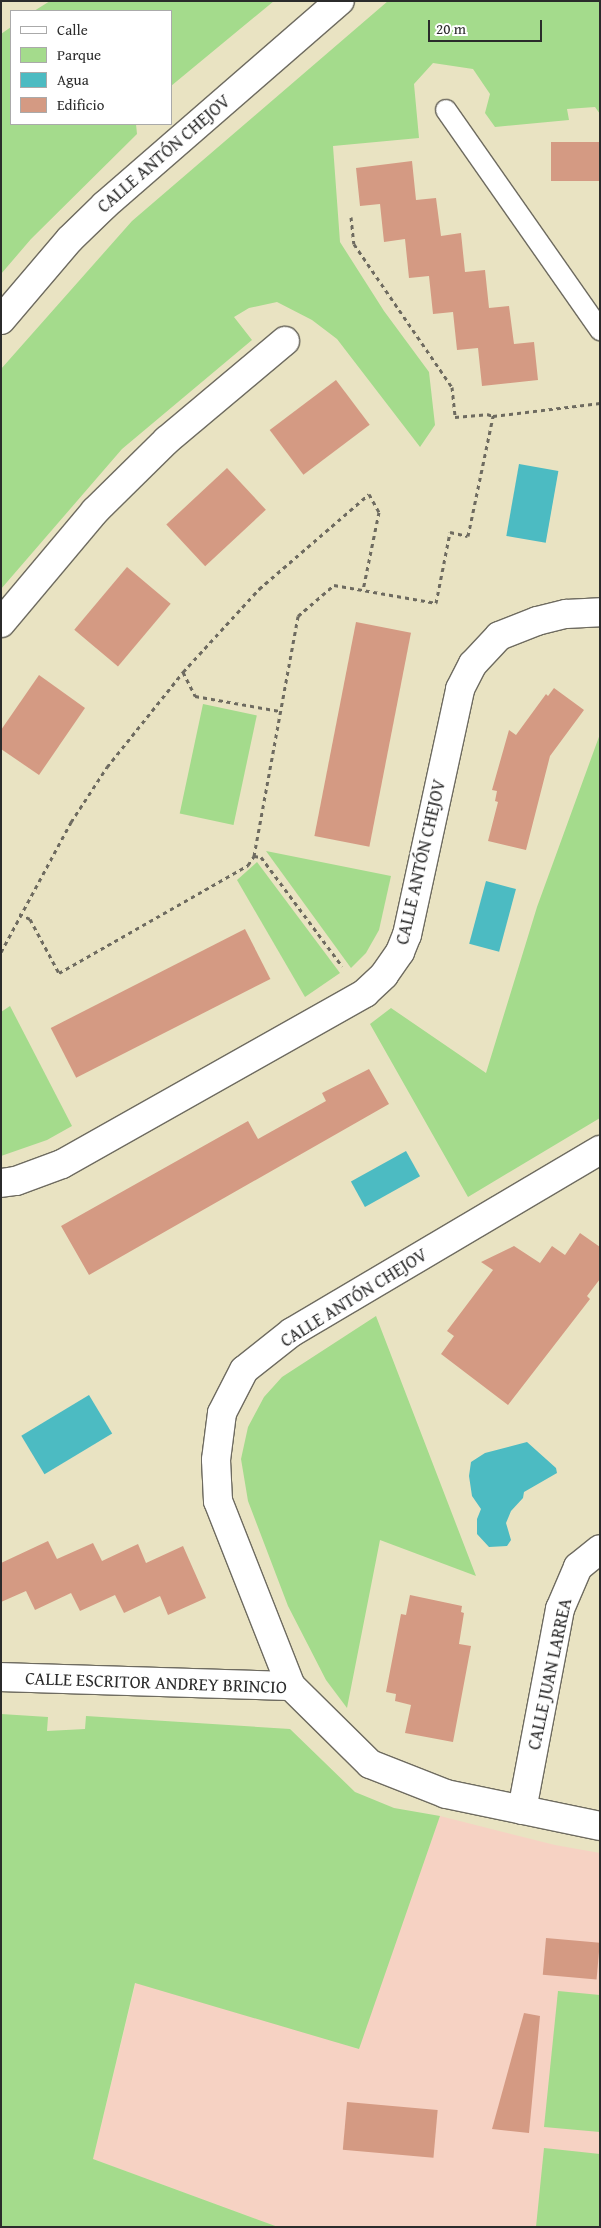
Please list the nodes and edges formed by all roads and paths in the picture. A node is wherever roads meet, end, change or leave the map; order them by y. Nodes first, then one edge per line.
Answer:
1 (340, 1) edge
2 (446, 110) dead end
3 (352, 217) dead end
4 (1, 320) edge
5 (600, 330) edge
6 (286, 341) dead end
7 (600, 403) edge
8 (493, 416) junction
9 (363, 590) junction
10 (600, 612) edge
11 (1, 623) edge
12 (183, 672) junction
13 (280, 711) junction
14 (254, 856) junction
15 (19, 914) junction
16 (1, 952) edge
17 (344, 969) dead end
18 (600, 1150) edge
19 (1, 1183) edge
20 (600, 1549) edge
21 (1, 1677) edge
22 (292, 1686) junction
23 (522, 1810) junction
24 (600, 1826) edge

1 - 4 street, CALLE ANTÓN CHEJOV
2 - 5 lane
3 - 8 path
6 - 11 street
7 - 8 path
8 - 9 path
9 - 12 path
9 - 13 path
10 - 19 street, CALLE ANTÓN CHEJOV
12 - 13 path
12 - 15 path
13 - 14 path
14 - 15 path
14 - 17 path
15 - 16 path
18 - 22 street, CALLE ANTÓN CHEJOV
20 - 23 street, CALLE JUAN LARREA
21 - 22 street, CALLE ESCRITOR ANDREY BRINCIO
22 - 23 street, CALLE ESCRITOR ANDREY BRINCIO
23 - 24 street, CALLE ESCRITOR ANDREY BRINCIO

